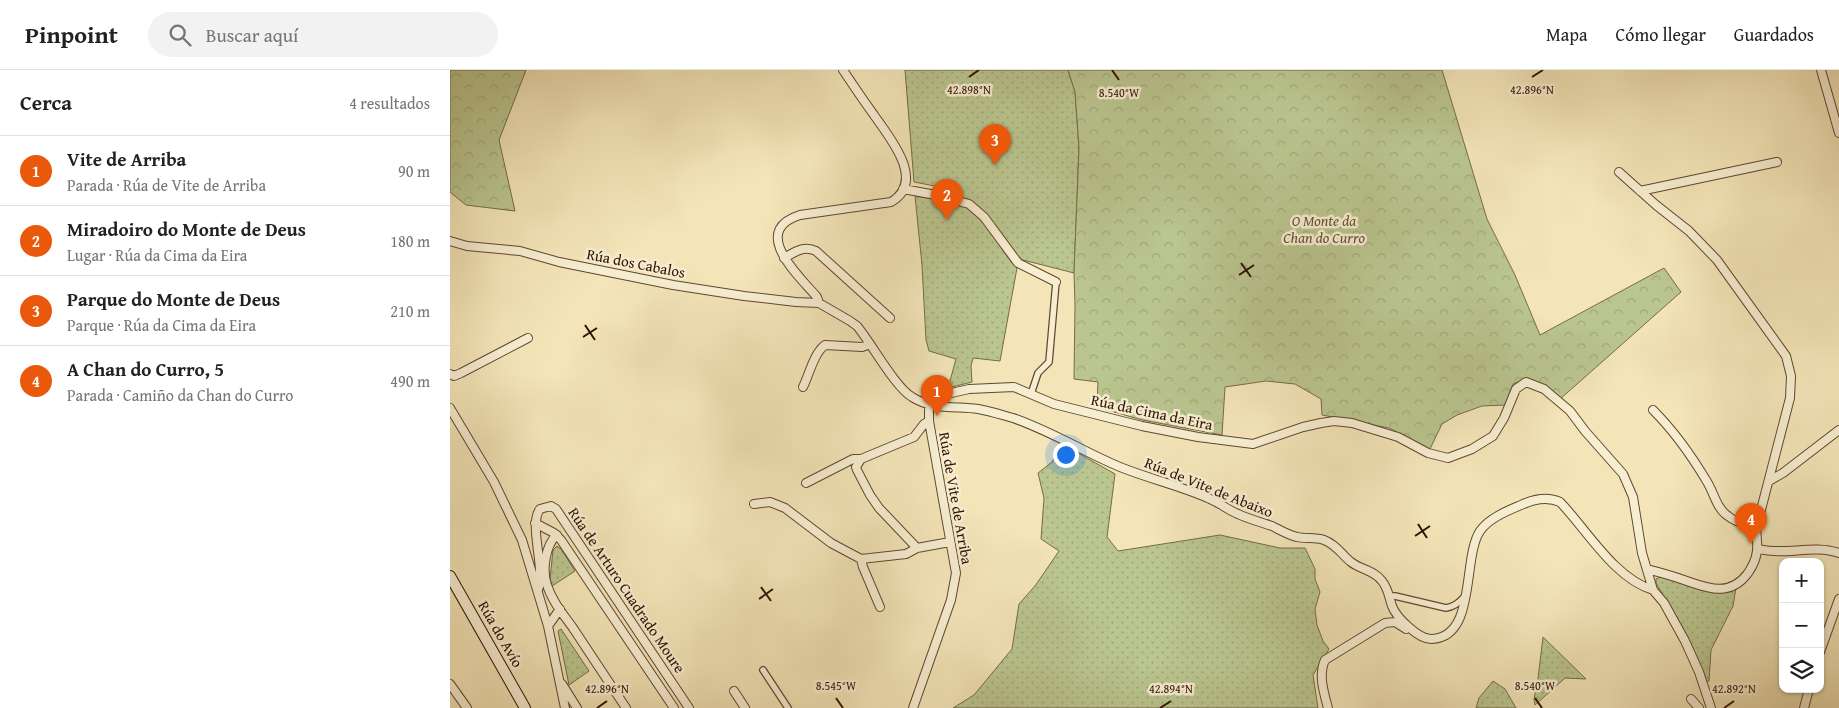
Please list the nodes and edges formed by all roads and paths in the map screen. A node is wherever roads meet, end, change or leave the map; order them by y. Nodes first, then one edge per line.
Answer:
1 (843, 70) edge
2 (1821, 70) edge
3 (1839, 133) edge
4 (1777, 162) dead end
5 (1619, 172) dead end
6 (903, 189) junction
7 (1640, 191) junction
8 (450, 241) edge
9 (784, 258) junction
10 (1056, 282) joint
11 (819, 304) junction
12 (890, 318) dead end
13 (528, 338) dead end
14 (870, 344) junction
15 (450, 374) edge
16 (804, 388) dead end
17 (1031, 394) junction
18 (931, 406) junction
19 (450, 408) edge
20 (1652, 410) dead end
21 (929, 421) junction
22 (1839, 430) edge
23 (861, 459) junction
24 (1769, 481) junction
25 (806, 483) dead end
26 (754, 504) dead end
27 (535, 523) junction
28 (1756, 529) junction
29 (556, 535) junction
30 (950, 542) junction
31 (917, 548) junction
32 (1758, 549) junction
33 (1839, 553) edge
34 (862, 559) junction
35 (1647, 569) junction
36 (450, 576) edge
37 (538, 590) junction
38 (1653, 590) junction
39 (1389, 596) junction
40 (1465, 596) junction
41 (552, 597) junction
42 (540, 599) junction
43 (1839, 599) edge
44 (880, 607) dead end
45 (560, 610) junction
46 (548, 626) junction
47 (1414, 631) junction
48 (1821, 648) edge
49 (763, 670) dead end
50 (560, 680) junction
51 (450, 684) edge
52 (734, 691) dead end
53 (1808, 693) edge
54 (1692, 699) dead end
55 (466, 708) edge
56 (525, 708) edge
57 (565, 708) edge
58 (577, 708) edge
59 (626, 708) edge
60 (674, 708) edge
61 (690, 708) edge
62 (746, 708) edge
63 (788, 708) edge
64 (913, 708) edge
65 (1328, 708) edge
66 (1699, 708) edge
67 (1711, 708) edge
68 (1804, 708) edge

1 - 6 street
2 - 3 street
4 - 7 street
5 - 7 street
6 - 9 street, Rúa dos Cabalos
6 - 10 street
7 - 24 street
8 - 11 street, Rúa dos Cabalos
9 - 11 street, Rúa dos Cabalos
9 - 12 street
10 - 17 street
11 - 14 street, Rúa dos Cabalos
13 - 15 street
14 - 16 street
14 - 18 street, Rúa dos Cabalos
17 - 18 street, Rúa da Cima da Eira
17 - 35 street, Rúa da Cima da Eira
18 - 21 street, Rúa de Vite de Arriba
18 - 39 street, Rúa de Vite de Abaixo
19 - 37 street
20 - 28 street
21 - 23 street
21 - 30 street, Rúa de Vite de Arriba
22 - 24 street
23 - 25 street
23 - 31 street
24 - 28 street
26 - 34 street
27 - 29 street, Rúa de Arturo Cuadrado Moure
27 - 37 street
27 - 61 street, Rúa de Arturo Cuadrado Moure
28 - 32 street
29 - 41 street
29 - 60 street, Rúa de Arturo Cuadrado Moure
30 - 31 street
30 - 64 street, Rúa de Vite de Arriba
31 - 34 street
32 - 33 street
32 - 35 street
34 - 44 street
35 - 38 street
36 - 56 main road, Rúa do Avío
37 - 42 street
38 - 40 street
38 - 67 street
39 - 40 street
39 - 47 street, Rúa de Vite de Abaixo
40 - 47 street
41 - 42 street
41 - 45 street
42 - 46 street
43 - 48 street
45 - 46 street
45 - 59 street
46 - 50 street
47 - 65 street
49 - 63 street
50 - 57 street
50 - 58 street
51 - 55 street
52 - 62 street
53 - 68 street
54 - 66 street

